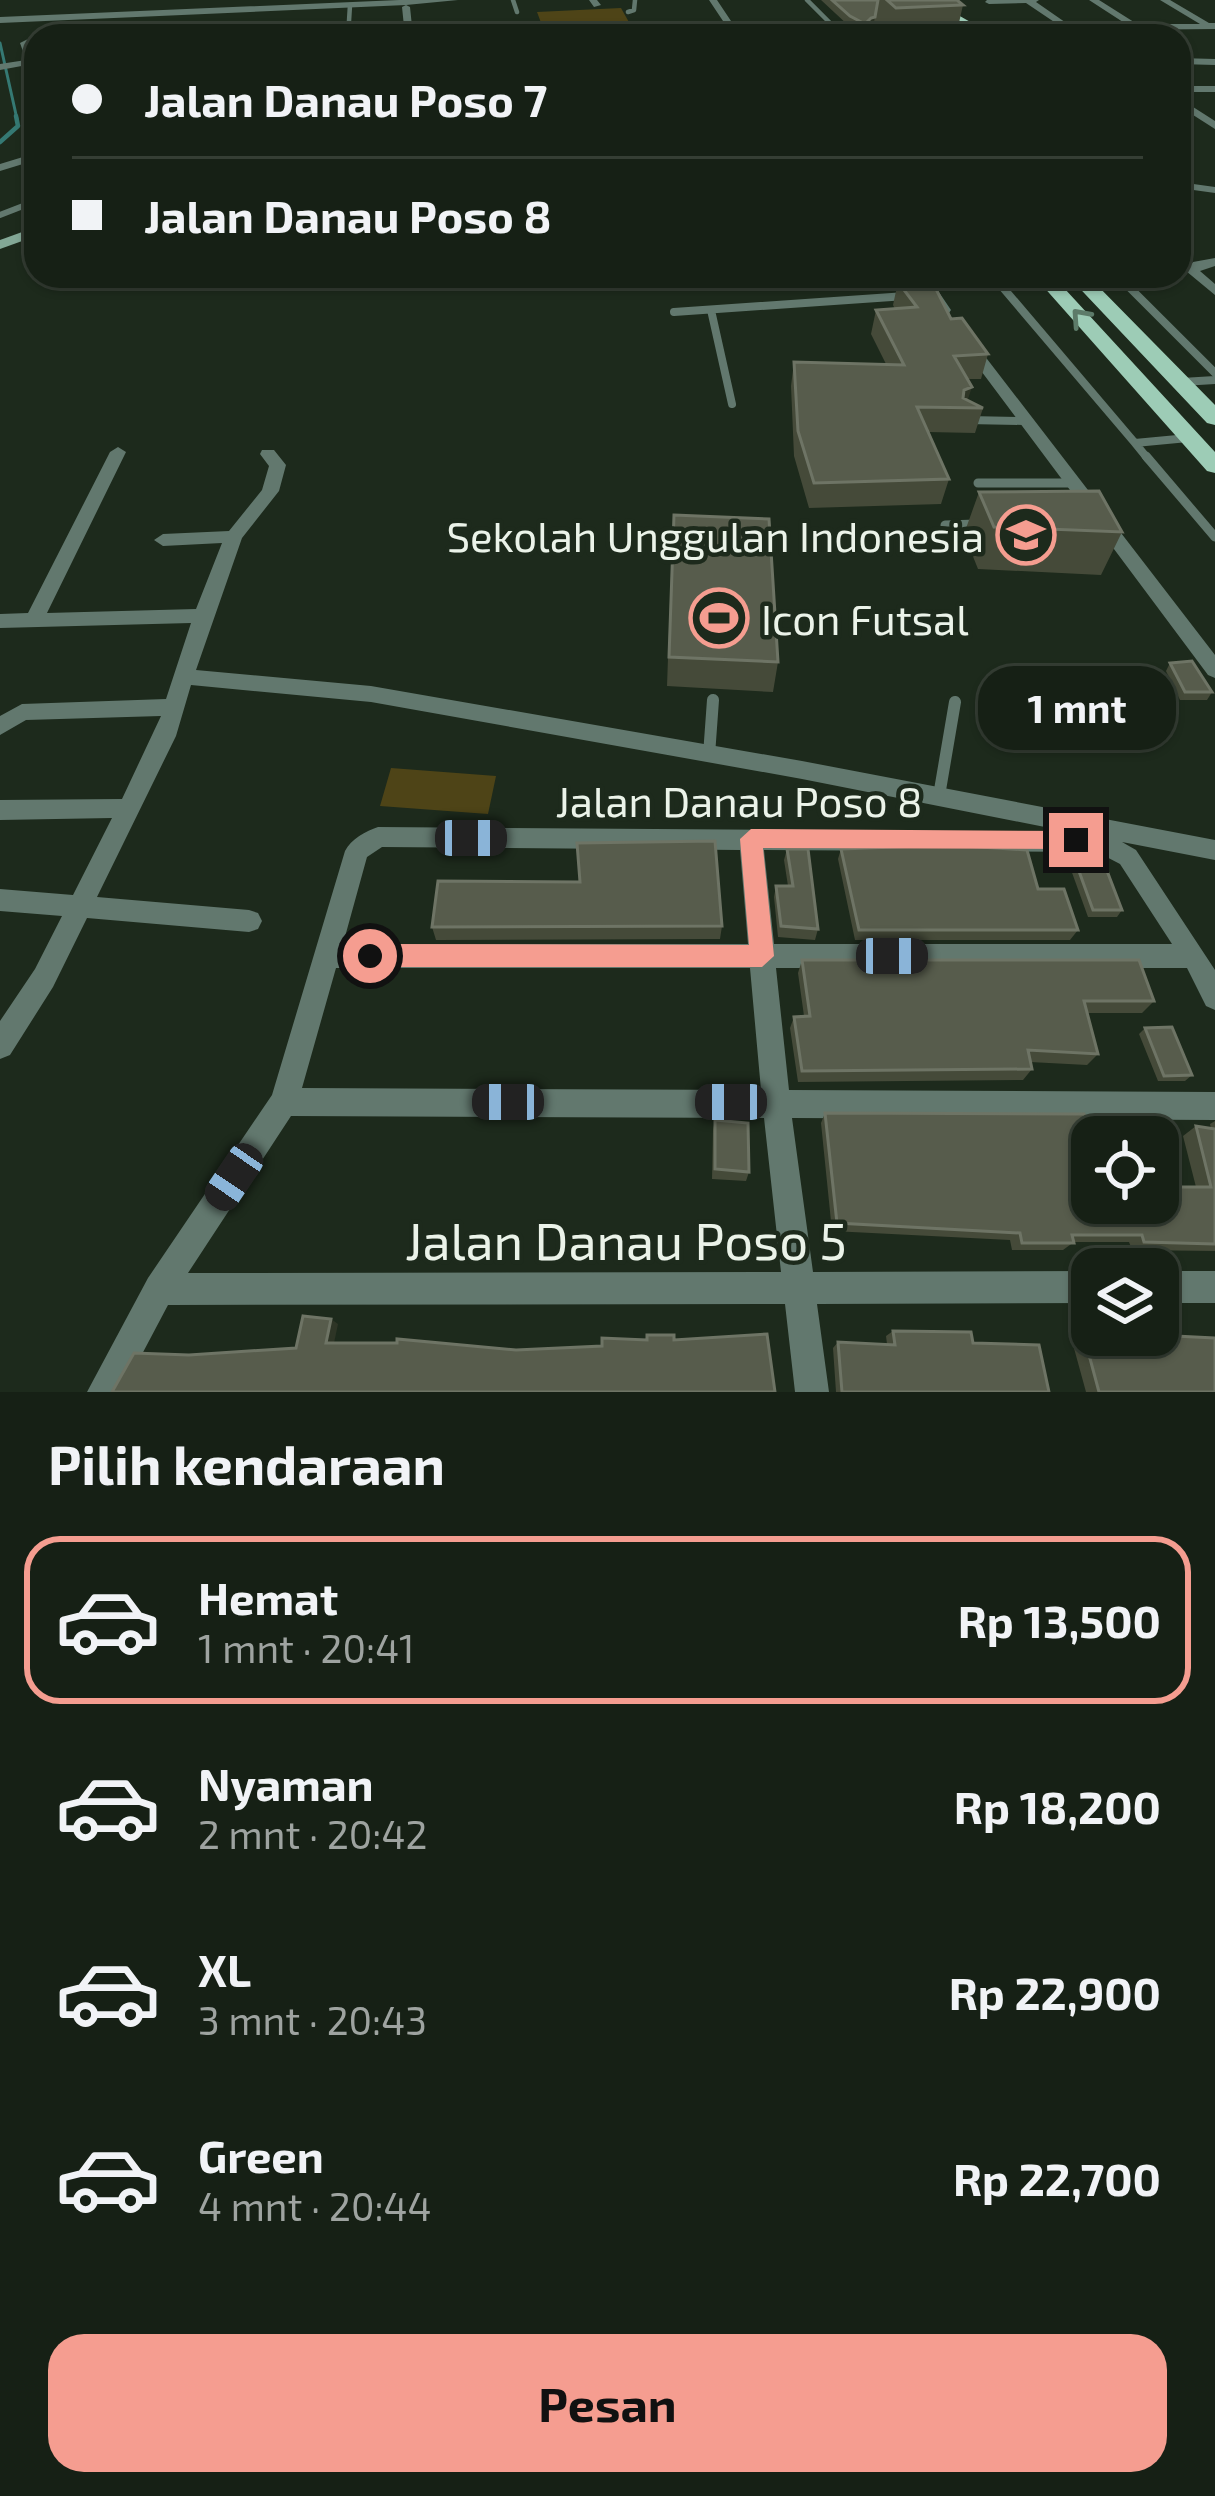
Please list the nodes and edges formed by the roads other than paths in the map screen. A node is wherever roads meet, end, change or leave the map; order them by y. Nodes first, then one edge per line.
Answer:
1 (246, 0) edge
2 (454, 0) edge
3 (513, 0) edge
4 (635, 0) edge
5 (713, 0) edge
6 (807, 0) edge
7 (934, 0) edge
8 (1030, 0) edge
9 (1093, 0) edge
10 (1164, 0) edge
11 (989, 2) edge
12 (320, 4) edge
13 (284, 5) edge
14 (350, 5) junction
15 (406, 7) dead end
16 (242, 11) junction
17 (517, 12) dead end
18 (628, 12) dead end
19 (926, 17) dead end
20 (0, 20) edge
21 (350, 21) dead end
22 (408, 24) edge
23 (729, 24) edge
24 (831, 24) edge
25 (939, 24) edge
26 (966, 24) edge
27 (1065, 24) edge
28 (1132, 24) edge
29 (1212, 26) edge
30 (1215, 262) edge
31 (929, 288) edge
32 (1003, 288) edge
33 (1054, 288) edge
34 (1088, 288) edge
35 (1130, 288) edge
36 (1215, 291) edge
37 (933, 294) junction
38 (711, 310) junction
39 (674, 312) dead end
40 (1143, 345) junction
41 (1108, 348) junction
42 (1215, 376) edge
43 (1179, 382) junction
44 (732, 404) dead end
45 (1215, 418) edge
46 (963, 420) edge
47 (1024, 421) junction
48 (1190, 438) junction
49 (1135, 443) junction
50 (118, 452) dead end
51 (268, 454) dead end
52 (1215, 466) edge
53 (979, 483) dead end
54 (1071, 483) junction
55 (983, 524) edge
56 (945, 525) dead end
57 (234, 537) junction
58 (1215, 537) edge
59 (163, 540) dead end
60 (36, 616) junction
61 (203, 616) junction
62 (0, 620) edge
63 (1215, 670) edge
64 (186, 677) junction
65 (713, 700) dead end
66 (955, 702) dead end
67 (176, 707) junction
68 (0, 727) edge
69 (709, 754) junction
70 (939, 796) junction
71 (129, 808) junction
72 (0, 810) edge
73 (751, 839) junction
74 (1215, 850) edge
75 (0, 900) edge
76 (80, 903) junction
77 (249, 921) dead end
78 (327, 956) junction
79 (762, 956) junction
80 (1195, 956) junction
81 (1215, 997) edge
82 (0, 1045) edge
83 (284, 1102) junction
84 (776, 1102) junction
85 (1215, 1106) edge
86 (799, 1287) junction
87 (1071, 1287) edge
88 (1179, 1287) edge
89 (1215, 1287) edge
90 (159, 1289) junction
91 (104, 1392) edge
92 (812, 1392) edge

1 - 16 street
2 - 14 street
3 - 17 lane
4 - 18 lane
5 - 23 street
6 - 24 lane
7 - 26 main road
8 - 11 street
8 - 27 street
9 - 28 street
10 - 29 street
12 - 13 street
12 - 14 street
13 - 16 street
14 - 21 lane
15 - 22 street
16 - 20 street
19 - 25 main road
30 - 36 street
31 - 37 street
32 - 49 lane
41 -> 33 main road
34 - 40 main road
35 - 42 lane
37 - 38 lane
37 - 47 street
38 - 39 lane
38 - 44 lane
40 - 41 main road
40 - 43 main road
41 - 48 main road
42 - 43 lane
43 - 45 main road
46 - 47 lane
47 - 54 street
48 - 49 lane
48 - 52 main road
49 - 58 lane
50 - 60 street
51 - 57 street
53 - 54 lane
54 - 63 street
55 - 56 lane
57 - 59 street
57 - 61 street
60 - 61 street
60 - 62 street
61 - 64 street
64 - 67 street
64 - 69 street
65 - 69 lane
66 - 70 lane
67 - 68 street
67 - 71 street
69 - 70 street
70 - 74 street
71 - 72 street
71 - 76 street
73 - 78 street, Jalan Danau Poso 8
73 - 79 street
73 - 80 street, Jalan Danau Poso 8
75 - 76 street
76 - 77 street
76 - 82 street
78 - 79 street
78 - 83 street
79 - 80 street
79 - 84 street
80 - 81 street
83 - 84 street
83 - 90 street
84 - 85 street
84 - 86 street
86 - 87 street, Jalan Danau Poso 5
86 - 90 street, Jalan Danau Poso 5
86 - 92 street
88 - 89 street
90 - 91 street

